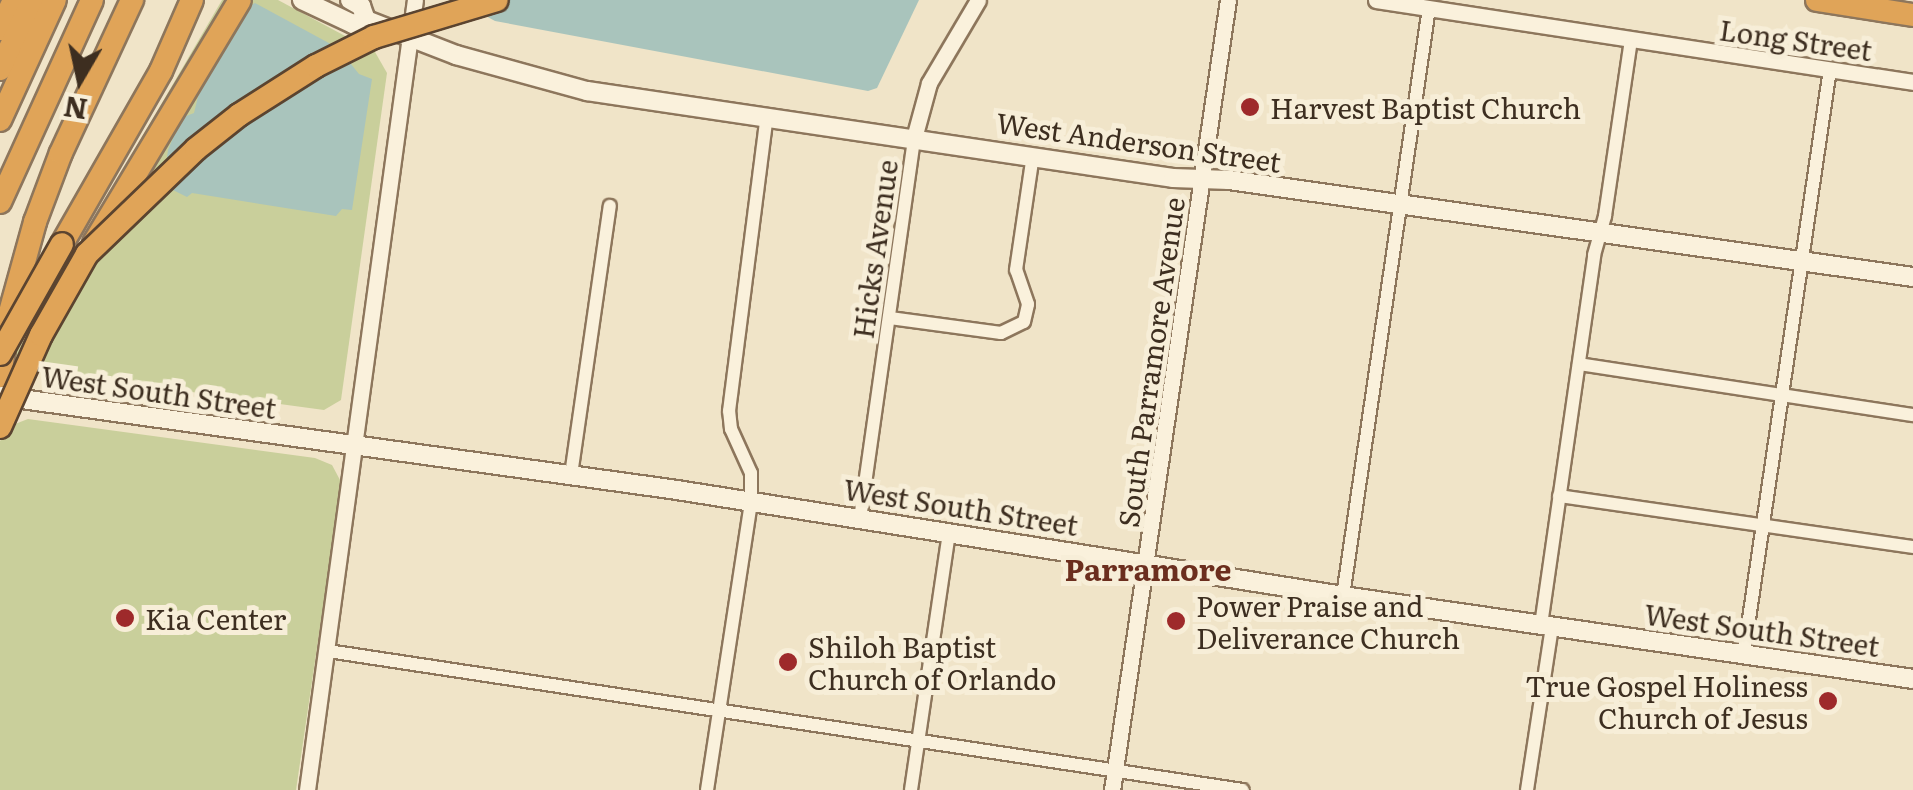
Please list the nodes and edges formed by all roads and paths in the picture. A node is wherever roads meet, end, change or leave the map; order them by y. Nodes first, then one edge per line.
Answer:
1 (14, 0) edge
2 (33, 0) edge
3 (55, 0) edge
4 (92, 0) edge
5 (132, 0) edge
6 (192, 0) edge
7 (240, 0) edge
8 (302, 0) edge
9 (350, 0) edge
10 (415, 0) edge
11 (497, 0) edge
12 (978, 0) edge
13 (1228, 0) edge
14 (1376, 0) edge
15 (1817, 0) edge
16 (1429, 8) junction
17 (1913, 15) edge
18 (366, 20) junction
19 (0, 30) edge
20 (409, 36) junction
21 (1631, 40) junction
22 (0, 69) edge
23 (1830, 69) junction
24 (1913, 82) edge
25 (766, 116) junction
26 (0, 120) edge
27 (914, 138) junction
28 (1033, 155) junction
29 (1201, 180) junction
30 (0, 202) edge
31 (610, 206) dead end
32 (1401, 206) junction
33 (1600, 232) junction
34 (87, 254) junction
35 (1802, 261) junction
36 (1913, 278) edge
37 (890, 318) junction
38 (0, 354) edge
39 (1579, 364) junction
40 (0, 376) edge
41 (1782, 395) junction
42 (0, 396) edge
43 (1913, 415) edge
44 (0, 428) edge
45 (352, 447) junction
46 (571, 475) junction
47 (1559, 496) junction
48 (751, 502) junction
49 (860, 518) junction
50 (1764, 525) junction
51 (949, 532) junction
52 (1913, 547) edge
53 (1146, 562) junction
54 (1343, 596) junction
55 (1547, 626) junction
56 (328, 652) junction
57 (1744, 653) junction
58 (1913, 679) edge
59 (718, 713) junction
60 (918, 742) junction
61 (1115, 770) junction
62 (307, 790) edge
63 (707, 790) edge
64 (911, 790) edge
65 (1112, 790) edge
66 (1243, 790) edge
67 (1527, 790) edge

1 - 19 highway
2 - 22 highway
3 - 26 highway
4 - 30 highway
5 - 40 highway
6 - 38 highway, bridge
7 - 34 highway, bridge
8 - 18 main road, West Anderson Street
9 - 18 main road
10 - 20 street
11 - 34 highway, bridge
12 - 27 street, Hicks Avenue
13 - 29 street, South Parramore Avenue
14 - 16 street, Long Street
15 - 17 highway
16 - 21 street, Long Street
16 - 32 street
18 - 20 main road, West Anderson Street
20 - 25 main road, West Anderson Street
20 - 45 street
21 - 23 street, Long Street
21 - 33 street
23 - 24 street, Long Street
23 - 35 street
25 - 27 main road, West Anderson Street
25 - 48 street
27 - 28 main road, West Anderson Street
27 - 37 street, Hicks Avenue
28 - 29 main road, West Anderson Street
28 - 37 street
29 - 32 main road, West Anderson Street
29 - 53 street, South Parramore Avenue
31 - 46 street
32 - 33 main road, West Anderson Street
32 - 54 street
33 - 35 main road, West Anderson Street
33 - 39 street
34 - 44 highway, bridge
35 - 36 main road, West Anderson Street
35 - 41 street
37 - 49 street, Hicks Avenue
39 - 41 street
39 - 47 street
41 - 43 street
41 - 50 street
42 - 45 main road, West South Street
45 - 46 main road, West South Street
45 - 56 street
46 - 48 main road, West South Street
47 - 50 street
47 - 55 street
48 - 49 main road, West South Street
48 - 59 street
49 - 51 main road, West South Street
50 - 52 street
50 - 57 street
51 - 53 main road, West South Street
51 - 60 street
53 - 54 main road, West South Street
53 - 61 street, South Parramore Avenue
54 - 55 main road, West South Street
55 - 57 main road, West South Street
55 - 67 street
56 - 59 street
56 - 62 street
57 - 58 main road, West South Street
59 - 60 street
59 - 63 street
60 - 61 street
60 - 64 street
61 - 65 street, South Parramore Avenue
61 - 66 street

